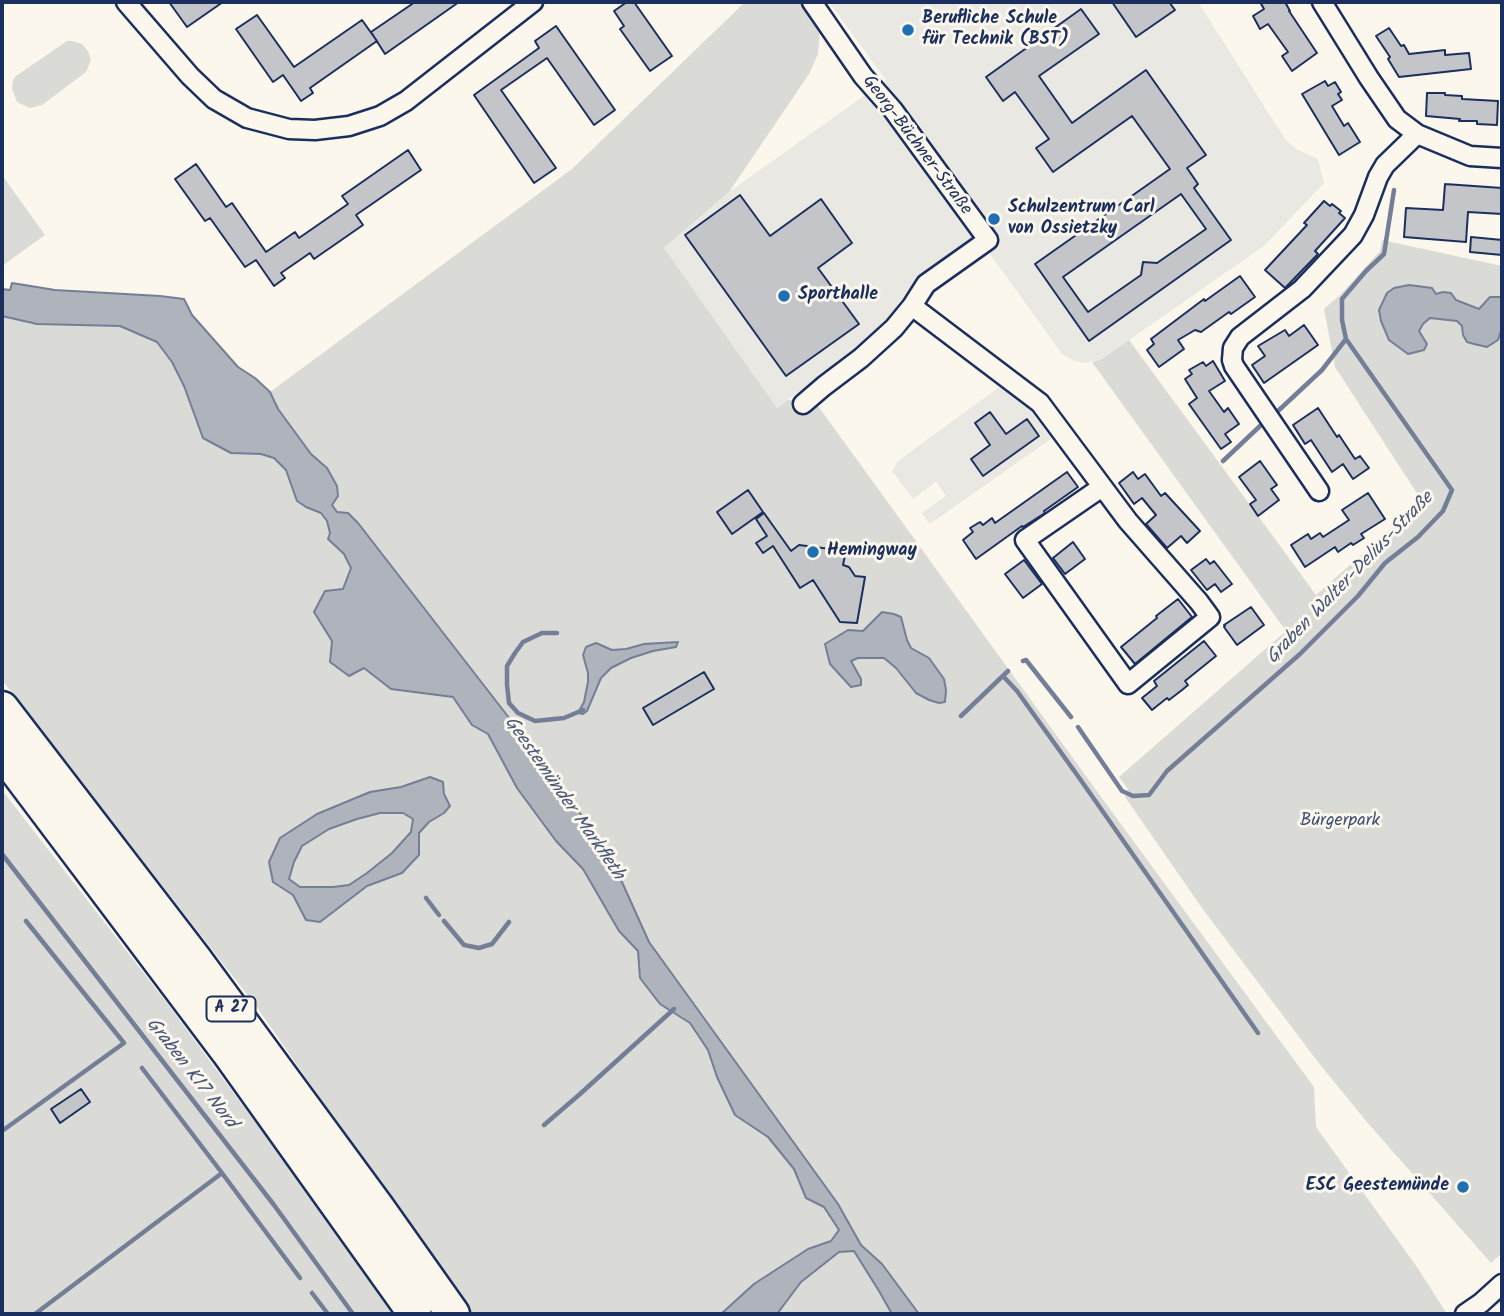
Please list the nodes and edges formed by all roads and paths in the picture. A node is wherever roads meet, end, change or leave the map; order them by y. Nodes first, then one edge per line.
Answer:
1 (126, 2) edge
2 (534, 2) edge
3 (812, 2) edge
4 (1322, 2) edge
5 (1417, 134) junction
6 (1502, 158) edge
7 (912, 306) junction
8 (803, 404) dead end
9 (1102, 487) junction
10 (1319, 491) dead end
11 (2, 708) edge
12 (2, 752) edge
13 (1502, 1284) edge
14 (1485, 1309) edge
15 (415, 1314) edge
16 (453, 1314) edge
17 (1465, 1314) edge

1 - 2 street
3 - 7 street, Georg-Büchner-Straße
4 - 5 street
5 - 6 street
5 - 10 street
7 - 8 street, Georg-Büchner-Straße
7 - 9 street
9 - 9 street
11 - 16 highway, A 27
12 - 15 highway, A 27
13 - 14 street
14 - 17 street

